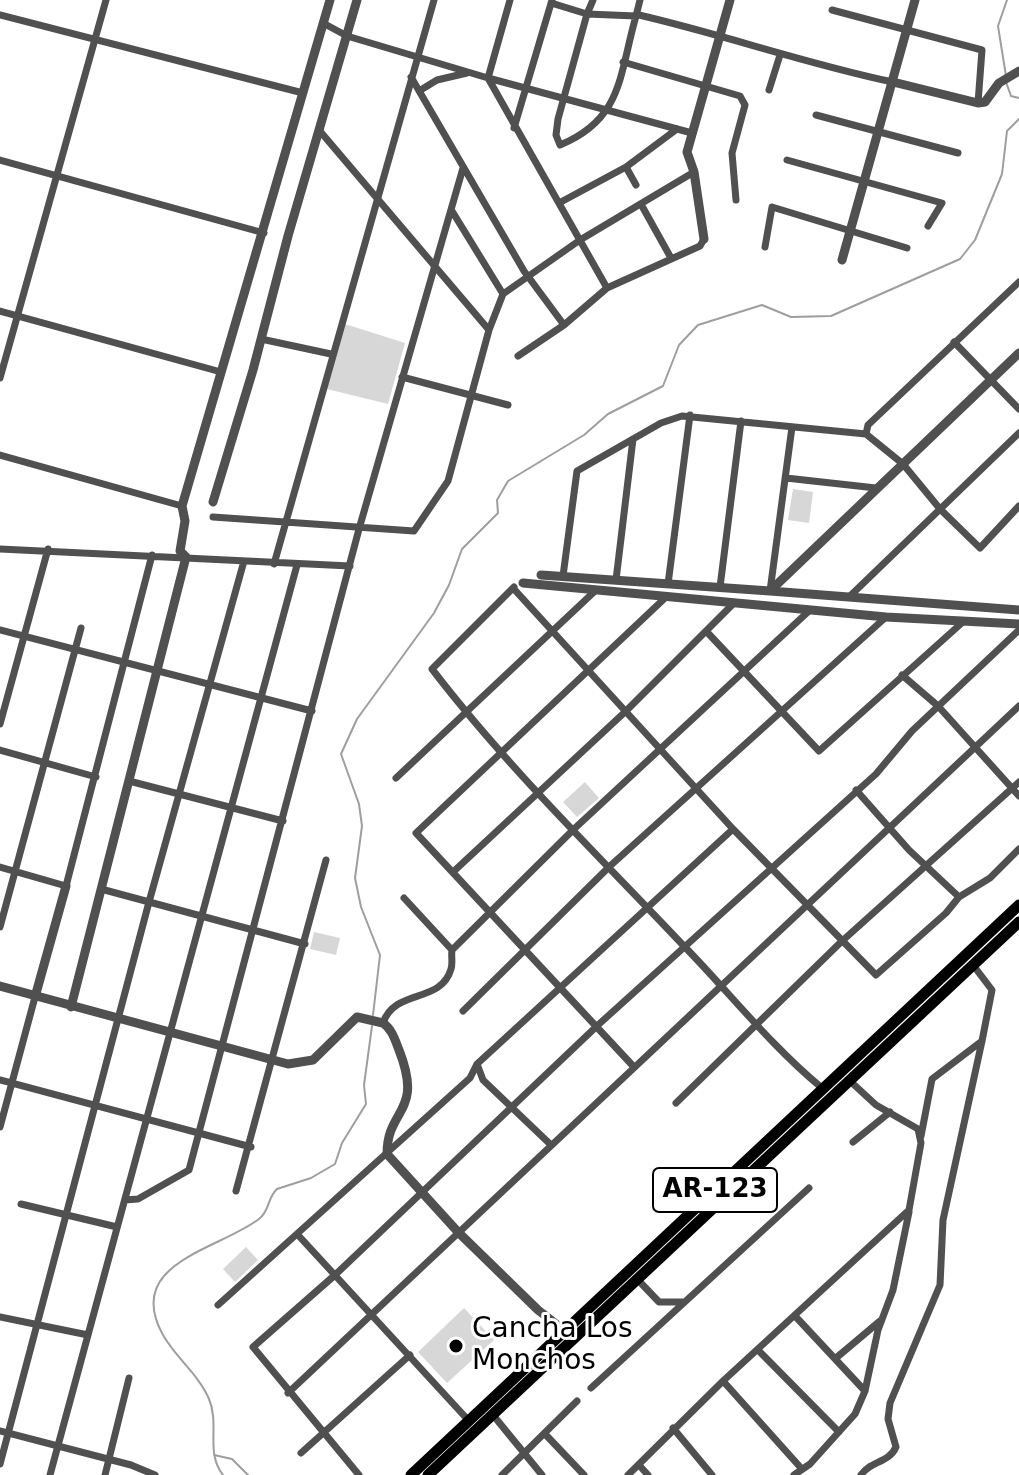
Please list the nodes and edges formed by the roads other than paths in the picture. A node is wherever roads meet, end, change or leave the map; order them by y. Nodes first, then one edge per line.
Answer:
1 (106, 0) edge
2 (330, 0) edge
3 (357, 0) edge
4 (434, 0) edge
5 (510, 0) edge
6 (593, 0) edge
7 (640, 0) edge
8 (730, 0) edge
9 (915, 0) edge
10 (551, 2) edge
11 (832, 10) dead end
12 (587, 14) junction
13 (0, 15) edge
14 (636, 16) junction
15 (323, 23) junction
16 (908, 29) junction
17 (719, 34) junction
18 (347, 36) junction
19 (94, 40) junction
20 (780, 55) junction
21 (418, 56) junction
22 (623, 62) junction
23 (1019, 71) edge
24 (469, 72) junction
25 (411, 77) junction
26 (488, 78) junction
27 (893, 82) junction
28 (706, 83) junction
29 (528, 86) junction
30 (769, 90) dead end
31 (419, 91) junction
32 (303, 93) junction
33 (563, 96) junction
34 (978, 103) junction
35 (609, 110) junction
36 (816, 115) dead end
37 (514, 128) junction
38 (677, 129) junction
39 (319, 130) junction
40 (878, 132) junction
41 (692, 133) junction
42 (958, 153) dead end
43 (0, 160) edge
44 (787, 160) dead end
45 (626, 167) junction
46 (463, 168) junction
47 (694, 172) junction
48 (56, 177) junction
49 (864, 181) junction
50 (636, 185) dead end
51 (376, 199) junction
52 (736, 200) dead end
53 (559, 203) junction
54 (642, 206) junction
55 (452, 211) junction
56 (928, 226) dead end
57 (851, 230) junction
58 (264, 233) junction
59 (704, 239) joint
60 (580, 240) junction
61 (765, 247) dead end
62 (907, 248) dead end
63 (671, 258) junction
64 (842, 260) dead end
65 (433, 268) junction
66 (528, 275) junction
67 (1019, 282) edge
68 (607, 288) junction
69 (503, 294) junction
70 (0, 311) edge
71 (18, 316) junction
72 (564, 325) junction
73 (489, 330) junction
74 (261, 339) junction
75 (954, 342) junction
76 (1019, 353) edge
77 (331, 354) junction
78 (518, 356) dead end
79 (221, 372) junction
80 (402, 377) junction
81 (0, 378) edge
82 (993, 380) junction
83 (470, 394) junction
84 (508, 405) dead end
85 (1019, 409) edge
86 (690, 415) junction
87 (741, 421) junction
88 (792, 427) junction
89 (1019, 433) edge
90 (866, 434) junction
91 (633, 439) junction
92 (0, 455) edge
93 (903, 464) junction
94 (786, 478) junction
95 (876, 488) junction
96 (213, 502) dead end
97 (182, 506) junction
98 (1019, 506) edge
99 (940, 509) junction
100 (213, 517) dead end
101 (286, 522) junction
102 (359, 529) junction
103 (0, 549) edge
104 (48, 549) junction
105 (152, 555) junction
106 (186, 557) junction
107 (244, 561) junction
108 (274, 564) junction
109 (297, 565) junction
110 (350, 566) junction
111 (541, 575) joint
112 (563, 576) junction
113 (616, 580) junction
114 (668, 584) junction
115 (518, 586) junction
116 (720, 587) junction
117 (595, 591) junction
118 (770, 591) junction
119 (849, 597) junction
120 (665, 598) junction
121 (733, 604) junction
122 (810, 610) junction
123 (1019, 610) edge
124 (886, 617) junction
125 (964, 621) junction
126 (1019, 624) edge
127 (81, 628) dead end
128 (0, 630) edge
129 (1019, 630) edge
130 (706, 631) junction
131 (553, 632) junction
132 (24, 636) junction
133 (76, 649) junction
134 (127, 663) junction
135 (158, 670) junction
136 (745, 670) junction
137 (589, 671) junction
138 (902, 675) junction
139 (209, 683) junction
140 (261, 698) junction
141 (938, 706) junction
142 (1019, 706) edge
143 (312, 711) junction
144 (626, 711) junction
145 (465, 712) junction
146 (782, 714) junction
147 (0, 724) edge
148 (975, 746) junction
149 (661, 747) junction
150 (0, 750) edge
151 (503, 754) junction
152 (45, 761) junction
153 (96, 777) junction
154 (396, 778) dead end
155 (129, 781) junction
156 (1019, 782) edge
157 (697, 788) junction
158 (1011, 789) junction
159 (856, 790) junction
160 (179, 793) junction
161 (538, 794) junction
162 (1019, 796) edge
163 (232, 810) junction
164 (283, 821) junction
165 (891, 828) junction
166 (574, 829) junction
167 (733, 829) junction
168 (1019, 849) edge
169 (326, 860) dead end
170 (610, 866) junction
171 (925, 866) junction
172 (0, 867) edge
173 (772, 869) junction
174 (16, 871) junction
175 (453, 872) junction
176 (66, 886) junction
177 (101, 889) junction
178 (959, 897) junction
179 (404, 898) dead end
180 (149, 902) junction
181 (1019, 905) edge
182 (807, 906) junction
183 (647, 907) junction
184 (490, 912) junction
185 (201, 918) junction
186 (1019, 922) edge
187 (0, 927) edge
188 (252, 933) junction
189 (841, 942) junction
190 (305, 944) junction
191 (684, 946) junction
192 (526, 949) junction
193 (452, 950) junction
194 (973, 965) junction
195 (0, 986) edge
196 (562, 986) junction
197 (721, 987) junction
198 (35, 997) junction
199 (71, 1007) junction
200 (463, 1011) dead end
201 (119, 1018) junction
202 (383, 1023) junction
203 (598, 1025) junction
204 (757, 1027) junction
205 (170, 1031) junction
206 (982, 1041) junction
207 (225, 1045) junction
208 (274, 1061) junction
209 (477, 1064) junction
210 (634, 1067) junction
211 (0, 1080) edge
212 (850, 1081) junction
213 (12, 1083) junction
214 (822, 1088) junction
215 (676, 1103) dead end
216 (97, 1104) junction
217 (509, 1107) junction
218 (890, 1112) junction
219 (147, 1117) junction
220 (0, 1127) edge
221 (200, 1132) junction
222 (921, 1136) junction
223 (853, 1142) dead end
224 (550, 1144) junction
225 (251, 1147) junction
226 (387, 1154) junction
227 (809, 1188) dead end
228 (236, 1191) dead end
229 (422, 1193) junction
230 (125, 1200) junction
231 (21, 1204) dead end
232 (909, 1210) junction
233 (67, 1213) junction
234 (117, 1227) junction
235 (458, 1232) junction
236 (298, 1235) junction
237 (335, 1275) junction
238 (638, 1280) junction
239 (683, 1302) junction
240 (218, 1305) dead end
241 (373, 1315) junction
242 (0, 1317) edge
243 (796, 1317) junction
244 (881, 1321) junction
245 (37, 1323) junction
246 (565, 1331) junction
247 (88, 1335) junction
248 (758, 1350) junction
249 (410, 1355) junction
250 (836, 1358) junction
251 (129, 1378) dead end
252 (723, 1381) junction
253 (591, 1388) dead end
254 (865, 1391) junction
255 (288, 1393) junction
256 (577, 1401) dead end
257 (493, 1415) junction
258 (469, 1421) junction
259 (673, 1428) junction
260 (0, 1431) edge
261 (839, 1432) junction
262 (324, 1434) junction
263 (545, 1434) junction
264 (9, 1435) junction
265 (57, 1448) junction
266 (301, 1453) dead end
267 (524, 1455) junction
268 (109, 1460) junction
269 (0, 1464) edge
270 (639, 1465) junction
271 (801, 1468) junction
272 (50, 1475) edge
273 (105, 1475) edge
274 (155, 1475) edge
275 (359, 1475) edge
276 (411, 1475) edge
277 (428, 1475) edge
278 (502, 1475) edge
279 (542, 1475) edge
280 (584, 1475) edge
281 (628, 1475) edge
282 (648, 1475) edge
283 (712, 1475) edge
284 (794, 1475) edge
285 (861, 1475) edge

1 - 19 street
2 - 15 street
3 - 18 street
4 - 21 street
5 - 26 street
6 - 12 street
7 - 14 street
8 - 17 street
9 - 16 street
10 - 12 street
10 - 29 street
11 - 16 street
12 - 14 street
12 - 33 street
13 - 19 street
14 - 17 street
14 - 22 street
15 - 18 street
15 - 32 street
16 - 27 street
16 - 34 street
17 - 20 street
17 - 28 street
18 - 21 street
18 - 39 street
19 - 32 street
19 - 48 street
20 - 27 street
20 - 30 street
21 - 24 street
21 - 25 street
22 - 28 street
22 - 35 street
23 - 34 street
24 - 26 street
24 - 31 street
25 - 31 street
25 - 51 street
26 - 29 street
26 - 37 street
27 - 34 street
27 - 40 street
28 - 41 street
28 - 52 street
29 - 33 street
29 - 37 street
31 - 46 street
32 - 58 street
33 - 35 street
33 - 35 street
35 - 38 street
36 - 40 street
37 - 53 street
38 - 41 street
38 - 45 street
39 - 51 street
39 - 74 street
40 - 42 street
40 - 49 street
41 - 47 street
43 - 48 street
44 - 49 street
45 - 50 street
45 - 53 street
46 - 55 street
46 - 66 street
47 - 54 street
47 - 59 street
48 - 58 street
48 - 71 street
49 - 56 street
49 - 57 street
51 - 65 street
51 - 77 street
53 - 60 street
54 - 60 street
54 - 63 street
55 - 65 street
55 - 69 street
57 - 61 street
57 - 62 street
57 - 64 street
58 - 79 street
59 - 63 street
60 - 66 street
60 - 68 street
63 - 68 street
65 - 73 street
65 - 80 street
66 - 69 street
66 - 72 street
67 - 75 street
68 - 72 street
69 - 73 street
70 - 71 street
71 - 79 street
71 - 81 street
72 - 78 street
73 - 83 street
74 - 77 street
74 - 96 street
75 - 82 street
75 - 90 street
76 - 82 street
77 - 101 street
79 - 97 street
80 - 83 street
80 - 102 street
82 - 85 street
82 - 93 street
83 - 84 street
83 - 102 street
86 - 87 street
86 - 91 street
86 - 114 street
87 - 88 street
87 - 116 street
88 - 90 street
88 - 94 street
89 - 99 street
90 - 93 street
91 - 112 street
91 - 113 street
92 - 97 street
93 - 95 street
93 - 99 street
94 - 95 street
94 - 118 street
95 - 118 street
97 - 106 street
98 - 99 street
99 - 119 street
100 - 101 street
101 - 102 street
101 - 108 street
102 - 110 street
103 - 104 street
104 - 105 street
104 - 132 street
105 - 106 street
105 - 134 street
106 - 107 street
106 - 135 street
107 - 108 street
107 - 139 street
108 - 109 street
109 - 110 street
109 - 140 street
110 - 143 street
111 - 112 street
111 - 115 street
112 - 113 street
113 - 114 street
114 - 116 street
115 - 117 street
115 - 131 street
115 - 145 street
116 - 118 street
117 - 120 street
117 - 131 street
118 - 119 street
119 - 123 street
120 - 121 street
120 - 137 street
121 - 122 street
121 - 130 street
122 - 124 street
122 - 136 street
124 - 125 street
124 - 146 street
125 - 126 street
125 - 138 street
127 - 133 street
128 - 132 street
129 - 141 street
130 - 136 street
130 - 144 street
131 - 137 street
131 - 145 street
132 - 133 street
132 - 147 street
133 - 134 street
133 - 152 street
134 - 135 street
134 - 153 street
135 - 139 street
135 - 155 street
136 - 146 street
136 - 149 street
137 - 144 street
137 - 151 street
138 - 141 street
138 - 146 street
139 - 140 street
139 - 160 street
140 - 143 street
140 - 163 street
141 - 148 street
141 - 159 street
142 - 148 street
143 - 164 street
144 - 149 street
144 - 161 street
145 - 151 street
145 - 154 street
146 - 157 street
148 - 158 street
148 - 165 street
149 - 157 street
149 - 166 street
150 - 152 street
151 - 161 street
151 - 175 street
152 - 153 street
152 - 174 street
153 - 176 street
155 - 160 street
155 - 177 street
156 - 158 street
157 - 167 street
157 - 170 street
158 - 162 street
158 - 171 street
159 - 165 street
159 - 173 street
160 - 163 street
160 - 180 street
161 - 166 street
161 - 175 street
163 - 164 street
163 - 185 street
164 - 188 street
165 - 171 street
165 - 182 street
166 - 170 street
166 - 184 street
167 - 173 street
167 - 183 street
168 - 178 street
169 - 190 street
170 - 183 street
170 - 192 street
171 - 178 street
171 - 189 street
172 - 174 street
173 - 182 street
173 - 191 street
174 - 176 street
174 - 187 street
175 - 184 street
176 - 198 street
177 - 180 street
177 - 199 street
178 - 189 street
179 - 193 street
180 - 185 street
180 - 201 street
181 - 214 main road, AR-123
182 - 189 street
182 - 197 street
183 - 191 street
183 - 196 street
184 - 192 street
184 - 193 street
185 - 188 street
185 - 205 street
186 - 194 main road, AR-123
188 - 190 street
188 - 207 street
189 - 204 street
190 - 208 street
191 - 197 street
191 - 203 street
192 - 196 street
192 - 200 street
193 - 202 street
194 - 206 street
194 - 212 main road, AR-123
195 - 198 street
196 - 203 street
196 - 209 street
197 - 204 street
197 - 210 street
198 - 199 street
198 - 213 street
199 - 201 street
201 - 205 street
201 - 216 street
202 - 208 street
202 - 226 street
203 - 210 street
203 - 217 street
204 - 214 street
204 - 215 street
205 - 207 street
205 - 219 street
206 - 222 street
206 - 285 street
207 - 208 street
207 - 221 street
208 - 225 street
209 - 217 street
209 - 226 street
210 - 224 street
211 - 213 street
212 - 218 street
212 - 238 main road, AR-123
213 - 216 street
213 - 220 street
214 - 246 main road, AR-123
216 - 219 street
216 - 233 street
217 - 224 street
217 - 229 street
218 - 222 street
218 - 223 street
219 - 221 street
219 - 230 street
221 - 225 street
221 - 230 street
222 - 232 street
224 - 235 street
225 - 228 street
226 - 229 street
226 - 236 street
227 - 239 street
229 - 235 street
229 - 237 street
230 - 234 street
231 - 233 street
232 - 243 street
232 - 244 street
233 - 234 street
233 - 245 street
234 - 247 street
235 - 241 street
235 - 246 street
236 - 237 street
236 - 240 street
237 - 241 street
237 - 255 street
238 - 239 street
238 - 257 main road, AR-123
239 - 253 street
241 - 249 street
241 - 255 street
242 - 245 street
243 - 248 street
243 - 250 street
244 - 250 street
244 - 254 street
245 - 247 street
245 - 264 street
246 - 258 main road, AR-123
247 - 265 street
248 - 252 street
248 - 261 street
249 - 258 street
249 - 262 street
250 - 254 street
251 - 268 street
252 - 259 street
252 - 271 street
254 - 261 street
255 - 262 street
256 - 263 street
257 - 267 street
257 - 277 main road, AR-123
258 - 276 main road, AR-123
259 - 270 street
259 - 283 street
260 - 264 street
261 - 271 street
262 - 266 street
262 - 275 street
263 - 267 street
263 - 280 street
264 - 265 street
264 - 269 street
265 - 268 street
265 - 272 street
267 - 278 street
267 - 279 street
268 - 273 street
268 - 274 street
270 - 281 street
270 - 282 street
271 - 284 street

